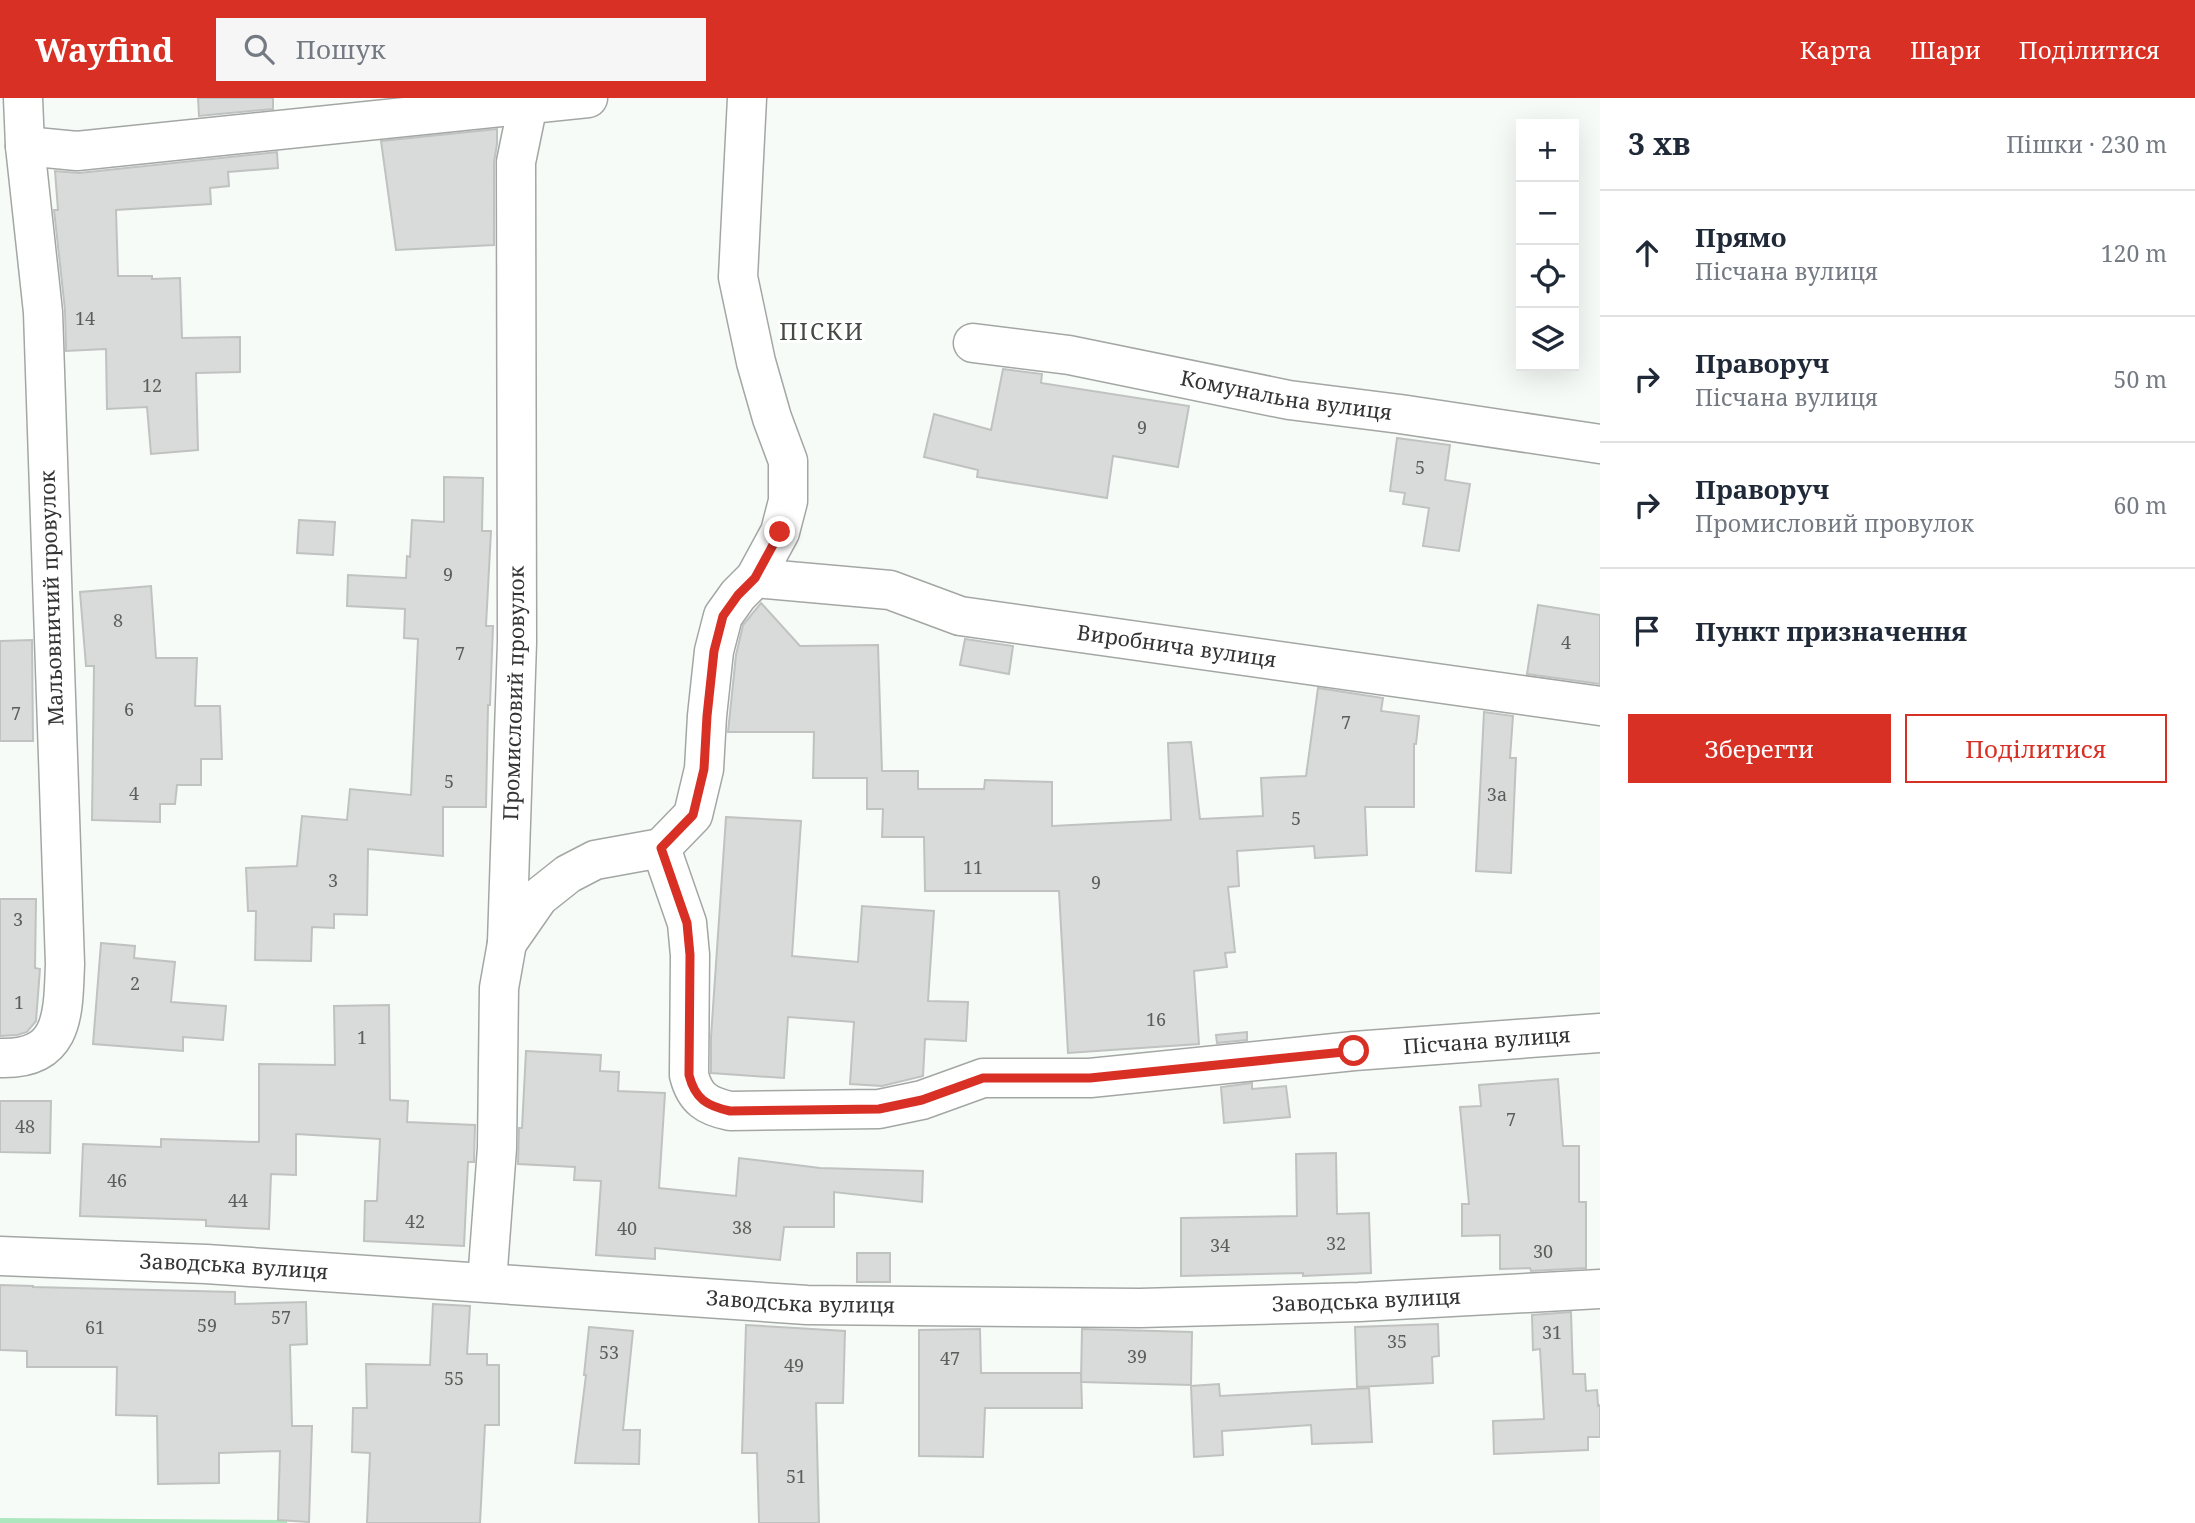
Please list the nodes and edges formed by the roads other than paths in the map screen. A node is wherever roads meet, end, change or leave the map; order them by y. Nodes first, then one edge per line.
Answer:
1 (23, 98) edge
2 (589, 98) edge
3 (747, 98) edge
4 (528, 104) junction
5 (25, 146) junction
6 (973, 343) dead end
7 (1600, 444) edge
8 (755, 578) junction
9 (1600, 706) edge
10 (661, 848) junction
11 (507, 943) junction
12 (1600, 1033) edge
13 (0, 1058) edge
14 (0, 1256) edge
15 (487, 1282) junction
16 (1600, 1289) edge

1 - 5 street, Мальовничий провулок
2 - 4 street
3 - 8 street
4 - 5 street
4 - 11 street, Промисловий провулок
5 - 13 street, Мальовничий провулок
6 - 7 street, Комунальна вулиця
8 - 9 street, Виробнича вулиця
8 - 10 street
10 - 11 street
10 - 12 street, Пісчана вулиця
11 - 15 street, Промисловий провулок
14 - 15 street, Заводська вулиця
15 - 16 street, Заводська вулиця

